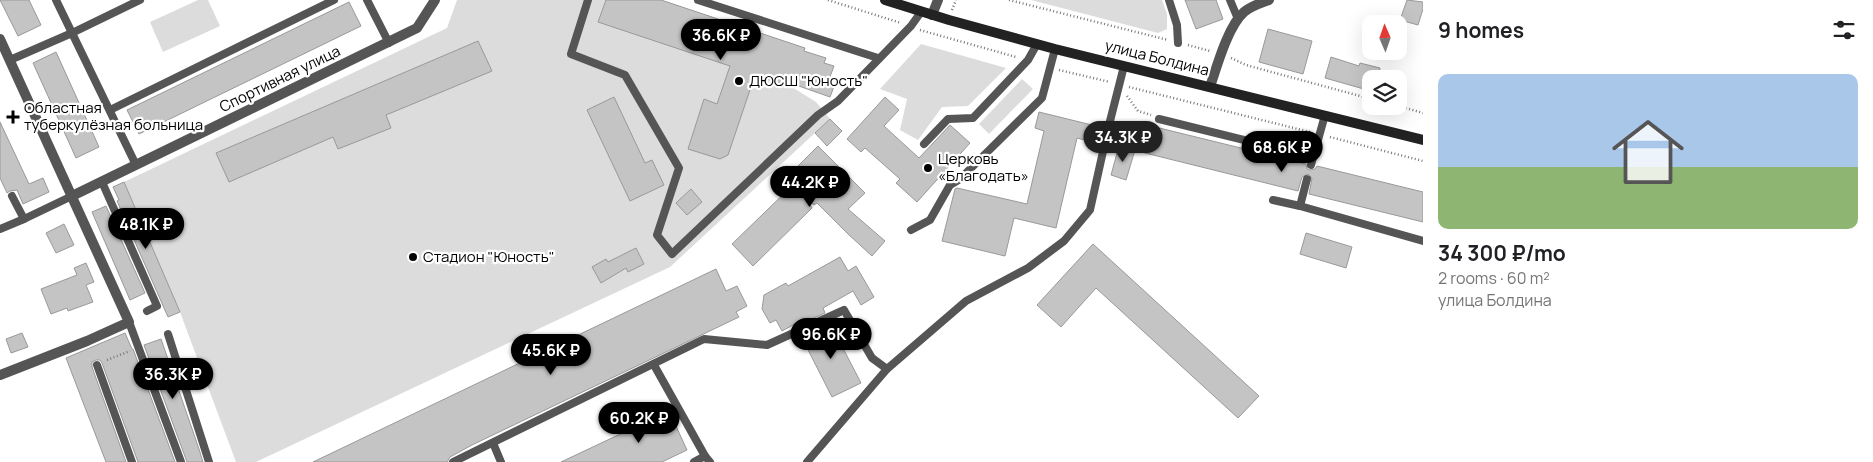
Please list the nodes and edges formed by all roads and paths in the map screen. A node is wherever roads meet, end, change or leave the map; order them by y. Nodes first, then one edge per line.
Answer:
1 (56, 0) edge
2 (140, 0) edge
3 (334, 0) edge
4 (367, 0) edge
5 (435, 0) edge
6 (588, 0) edge
7 (698, 0) edge
8 (828, 0) edge
9 (885, 0) edge
10 (938, 0) edge
11 (1009, 0) edge
12 (1169, 0) edge
13 (1230, 0) edge
14 (1269, 0) edge
15 (921, 12) junction
16 (932, 15) junction
17 (1238, 19) junction
18 (910, 26) junction
19 (72, 33) junction
20 (0, 39) edge
21 (389, 43) junction
22 (1178, 43) junction
23 (1037, 44) junction
24 (1056, 49) junction
25 (1221, 54) junction
26 (878, 58) junction
27 (10, 60) junction
28 (1028, 60) junction
29 (1124, 66) junction
30 (1051, 68) junction
31 (1118, 84) junction
32 (1210, 87) junction
33 (1362, 97) edge
34 (1407, 108) edge
35 (110, 110) junction
36 (1138, 111) dead end
37 (1423, 113) edge
38 (1325, 116) junction
39 (1159, 119) dead end
40 (1320, 134) junction
41 (1423, 140) edge
42 (924, 144) dead end
43 (1423, 161) edge
44 (136, 165) junction
45 (1307, 179) dead end
46 (102, 182) junction
47 (12, 196) dead end
48 (72, 196) junction
49 (1274, 200) dead end
50 (1300, 206) junction
51 (24, 219) junction
52 (0, 229) edge
53 (912, 230) dead end
54 (1423, 241) edge
55 (146, 311) dead end
56 (129, 322) junction
57 (168, 334) dead end
58 (138, 347) junction
59 (654, 364) junction
60 (97, 365) joint
61 (887, 369) junction
62 (0, 375) edge
63 (493, 443) junction
64 (707, 459) edge
65 (132, 462) edge
66 (182, 462) edge
67 (209, 462) edge
68 (453, 462) edge
69 (502, 462) edge
70 (694, 462) edge
71 (808, 462) edge

1 - 19 lane
2 - 19 lane
3 - 35 lane
4 - 21 lane
5 - 21 street, Спортивная улица
6 - 26 lane
7 - 26 lane
8 - 18 path
9 - 15 main road, улица Болдина
10 - 16 street
11 - 22 path
12 - 22 lane
13 - 17 lane
14 - 17 street
15 - 16 main road, улица Болдина
15 - 18 lane
16 - 23 main road, улица Болдина
17 - 25 street
18 - 26 lane
18 - 28 path
19 - 27 lane
19 - 35 lane
20 - 27 street
21 - 44 street, Спортивная улица
22 - 25 path
23 - 24 main road, улица Болдина
23 - 28 lane
24 - 29 main road, улица Болдина
24 - 30 lane
25 - 32 street
25 - 33 path
27 - 48 street
28 - 42 lane
29 - 31 lane
29 - 32 main road, улица Болдина
30 - 31 path
30 - 53 lane
31 - 36 path
31 - 40 path
31 - 61 lane
32 - 38 main road, улица Болдина
34 - 37 path
35 - 44 lane
38 - 40 lane
38 - 41 main road, улица Болдина
39 - 40 lane
40 - 43 path
44 - 46 street, Спортивная улица
45 - 50 lane
46 - 48 street, Спортивная улица
46 - 55 lane
47 - 51 lane
48 - 51 lane
48 - 56 street
49 - 50 lane
50 - 54 lane
51 - 52 lane
56 - 58 lane
56 - 62 street
57 - 67 lane
58 - 60 path
58 - 66 lane
59 - 61 lane
59 - 63 lane
59 - 64 lane
60 - 65 lane
61 - 71 lane
63 - 68 lane
63 - 69 lane
64 - 70 lane

